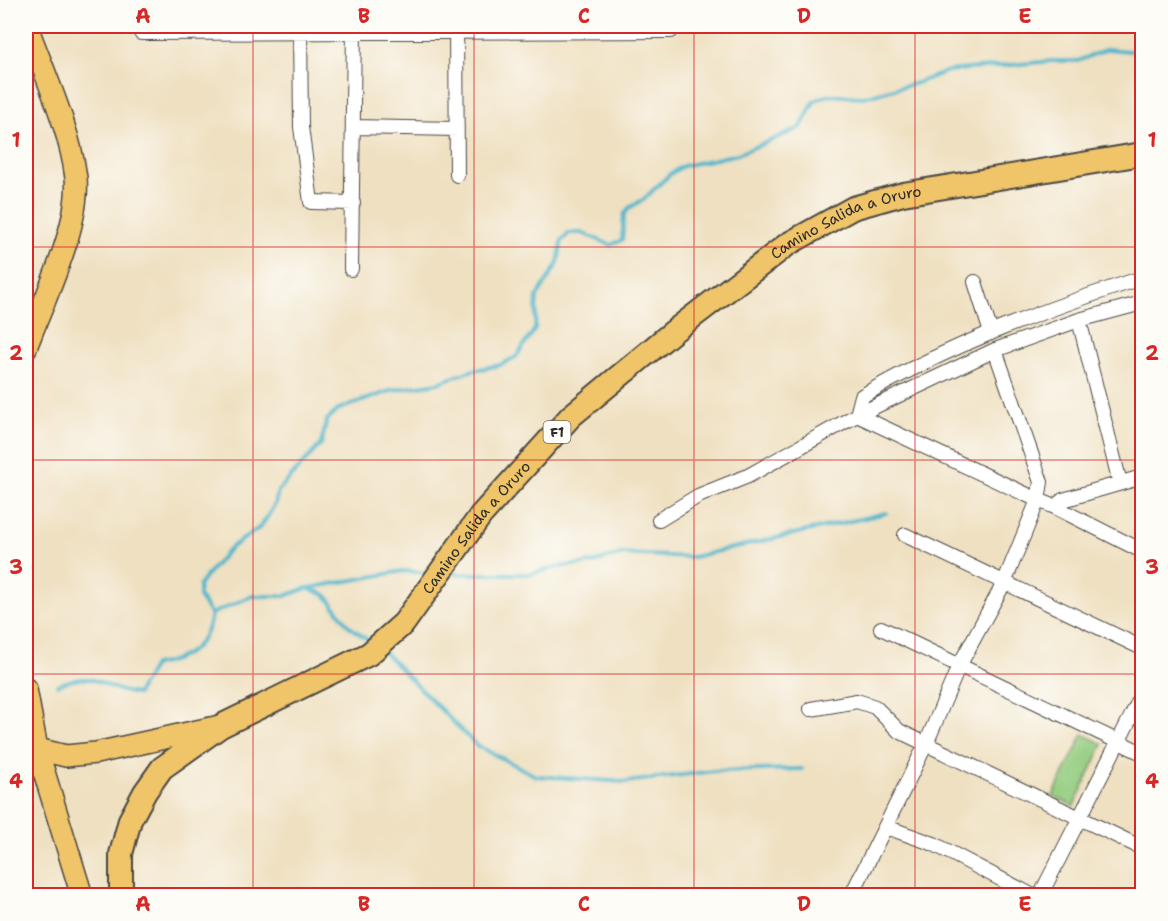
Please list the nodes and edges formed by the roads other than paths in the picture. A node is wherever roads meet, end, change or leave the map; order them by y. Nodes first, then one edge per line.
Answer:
1 (27, 26) edge
2 (141, 26) edge
3 (215, 29) edge
4 (300, 29) edge
5 (354, 29) edge
6 (457, 29) edge
7 (671, 31) dead end
8 (353, 127) junction
9 (457, 129) junction
10 (1143, 154) edge
11 (457, 176) dead end
12 (353, 203) junction
13 (351, 269) dead end
14 (1143, 278) edge
15 (975, 282) dead end
16 (1143, 303) edge
17 (1079, 320) junction
18 (991, 333) junction
19 (26, 348) edge
20 (995, 350) junction
21 (857, 415) junction
22 (1143, 477) edge
23 (1120, 483) junction
24 (1038, 500) junction
25 (1055, 507) junction
26 (659, 520) dead end
27 (905, 535) dead end
28 (1143, 551) edge
29 (1004, 584) junction
30 (881, 628) dead end
31 (1143, 648) edge
32 (959, 666) junction
33 (26, 689) edge
34 (1143, 695) edge
35 (810, 709) dead end
36 (221, 726) junction
37 (1118, 742) junction
38 (926, 744) junction
39 (37, 749) junction
40 (1143, 753) edge
41 (1079, 819) junction
42 (886, 826) junction
43 (1143, 848) edge
44 (82, 896) edge
45 (121, 896) edge
46 (851, 896) edge
47 (1033, 896) edge
48 (1040, 896) edge

1 - 19 main road
2 - 3 street
3 - 4 street
4 - 5 street
4 - 12 street
5 - 6 street
5 - 8 street
6 - 7 street
6 - 9 street
8 - 9 street
8 - 12 street
9 - 11 street
10 - 36 highway, Camino Salida a Oruro / F1
12 - 13 street
14 - 18 street
15 - 18 street
16 - 17 street
17 - 20 street
17 - 23 street
18 - 21 street
20 - 21 street
20 - 24 street
21 - 24 street
21 - 26 street
22 - 23 street
23 - 25 street
24 - 25 street
24 - 29 street
25 - 28 street
27 - 29 street
29 - 31 street
29 - 32 street
30 - 32 street
32 - 37 street
32 - 38 street
33 - 39 main road
34 - 37 street
35 - 38 street
36 - 39 main road
36 - 45 highway, Camino Salida a Oruro / F1
37 - 40 street
37 - 41 street
38 - 41 street
38 - 42 street
39 - 44 main road
41 - 43 street
41 - 48 street
42 - 46 street
42 - 47 street

